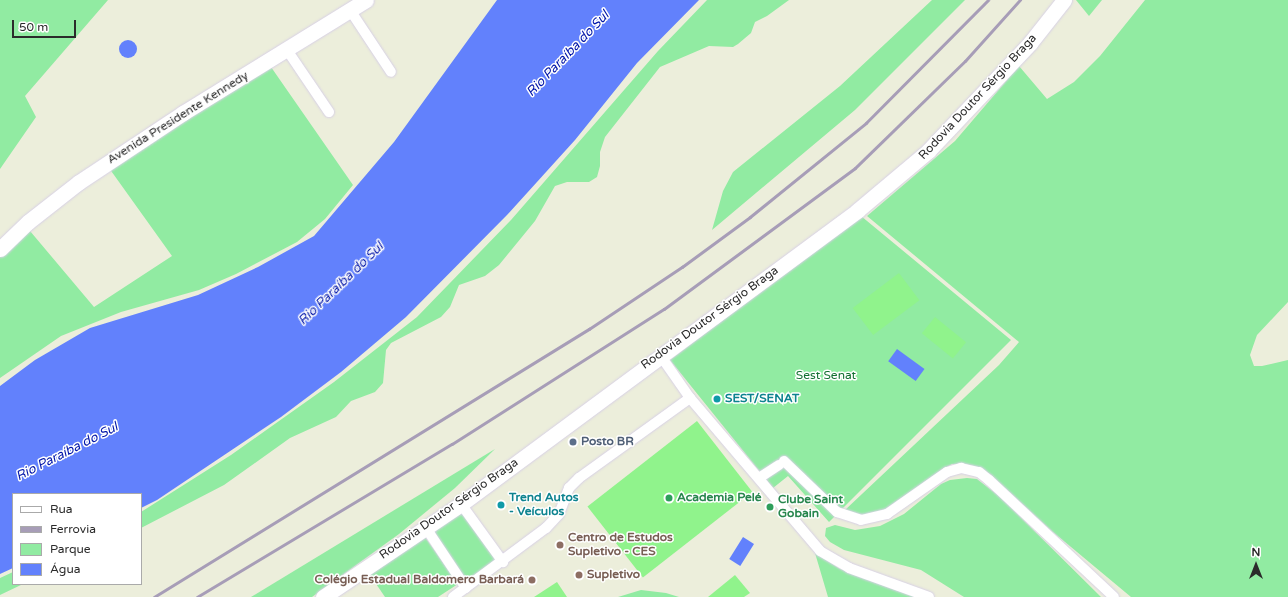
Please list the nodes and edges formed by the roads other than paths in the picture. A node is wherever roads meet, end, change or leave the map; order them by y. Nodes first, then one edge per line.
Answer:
1 (366, 0) edge
2 (1064, 0) edge
3 (350, 10) junction
4 (288, 50) junction
5 (391, 72) dead end
6 (329, 112) dead end
7 (0, 249) edge
8 (660, 355) junction
9 (690, 398) junction
10 (759, 478) junction
11 (461, 504) junction
12 (426, 528) junction
13 (502, 562) junction
14 (466, 588) junction
15 (323, 597) edge
16 (453, 597) edge
17 (929, 597) edge
18 (1114, 597) edge

1 - 3 main road, Avenida Presidente Kennedy
2 - 8 main road, Rodovia Doutor Sérgio Braga
3 - 4 main road, Avenida Presidente Kennedy
3 - 5 street
4 - 6 street
4 - 7 main road, Avenida Presidente Kennedy
8 - 9 street
8 - 11 main road, Rodovia Doutor Sérgio Braga
9 - 10 street
9 - 13 street
10 - 17 street
10 - 18 street
11 - 12 main road, Rodovia Doutor Sérgio Braga
11 - 13 street
12 - 14 street
12 - 15 main road, Rodovia Doutor Sérgio Braga
13 - 14 street
14 - 16 street

